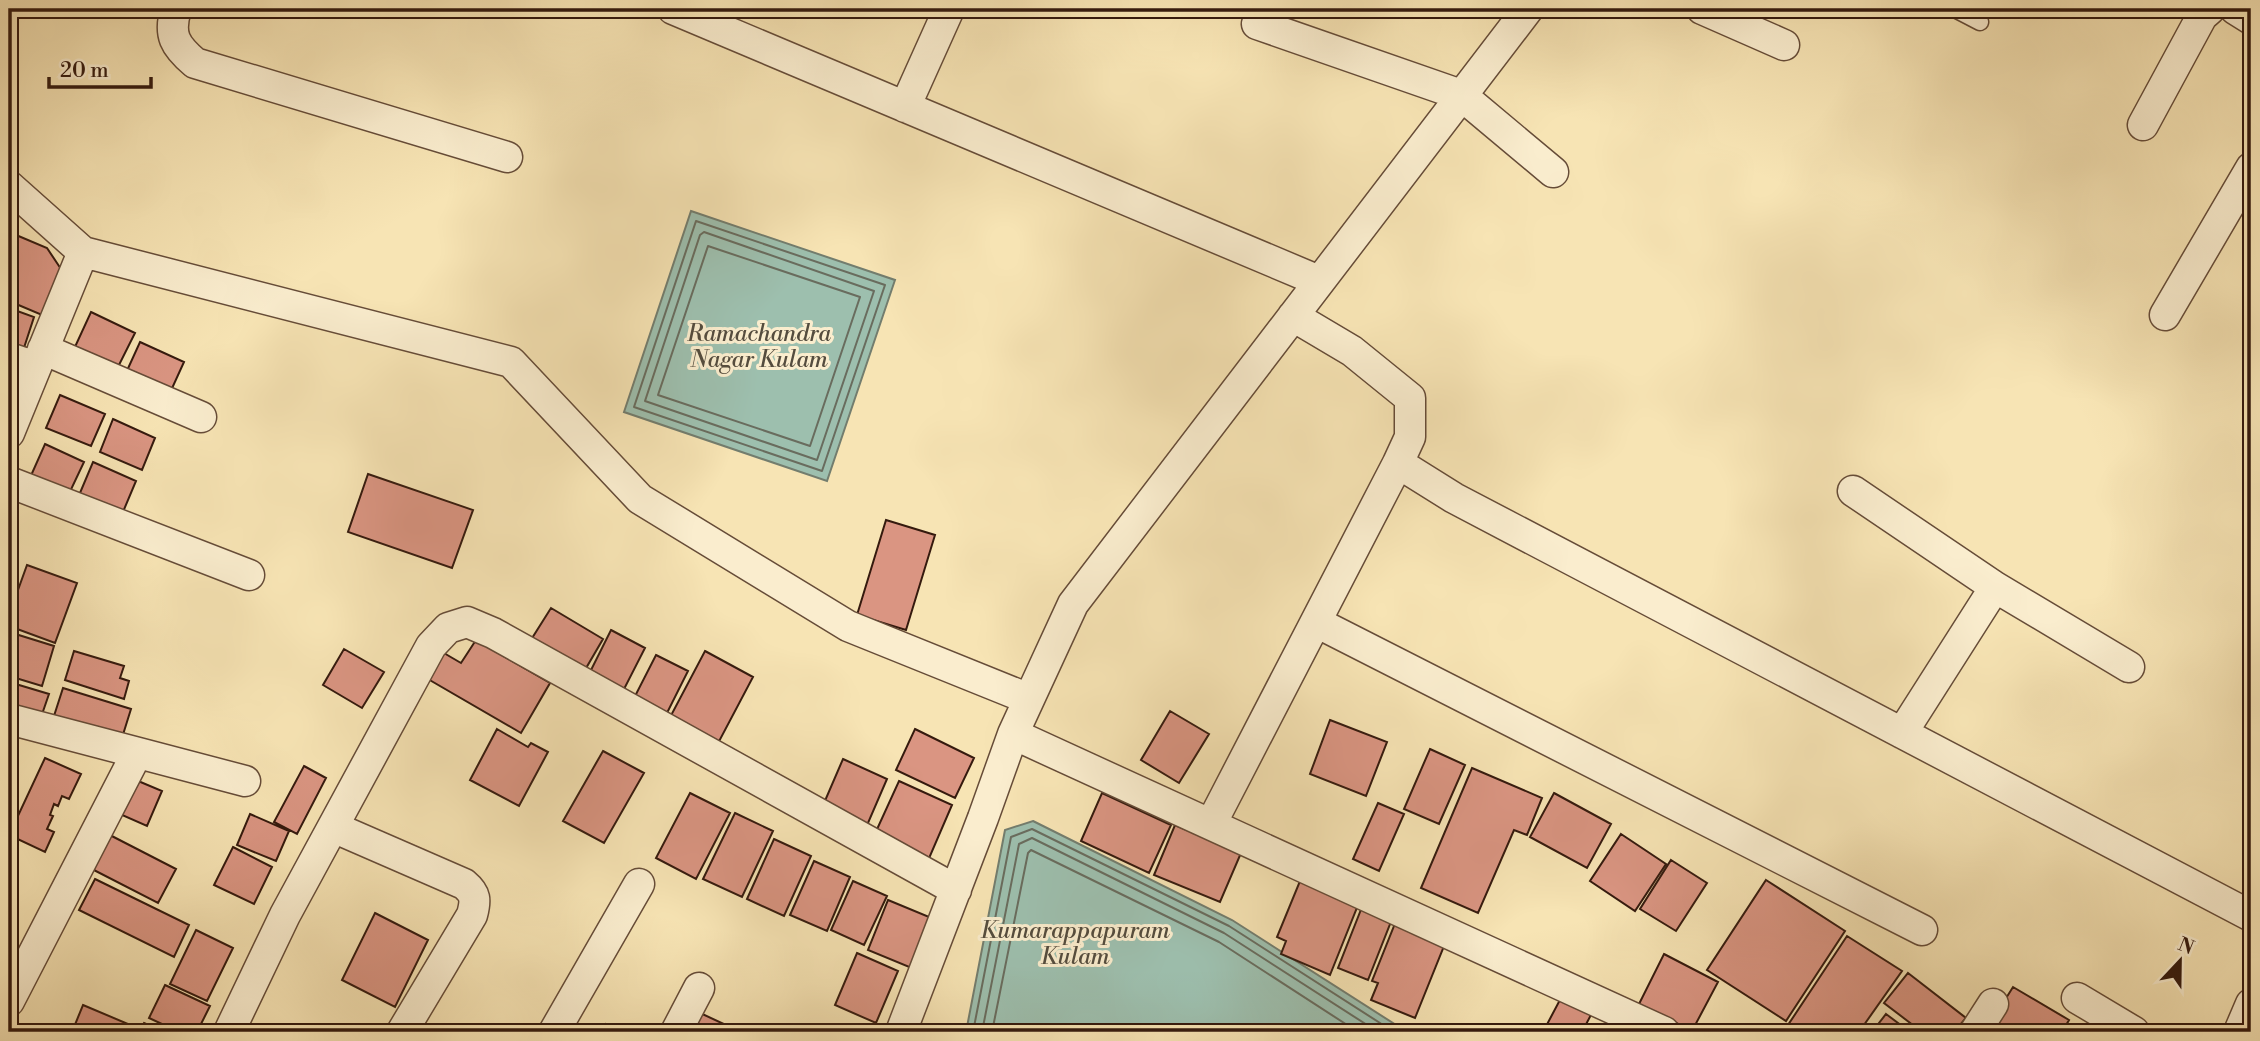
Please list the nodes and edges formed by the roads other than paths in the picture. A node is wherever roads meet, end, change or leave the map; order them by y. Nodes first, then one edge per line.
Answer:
1 (176, 9) edge
2 (673, 9) edge
3 (949, 9) edge
4 (1528, 9) edge
5 (1702, 9) edge
6 (1955, 9) edge
7 (2210, 9) edge
8 (2235, 9) edge
9 (2251, 19) edge
10 (1980, 22) dead end
11 (1257, 24) dead end
12 (1784, 45) dead end
13 (1461, 95) junction
14 (905, 107) junction
15 (2143, 125) dead end
16 (508, 157) dead end
17 (2251, 168) edge
18 (1553, 172) dead end
19 (9, 186) edge
20 (83, 252) junction
21 (1319, 281) junction
22 (2165, 315) dead end
23 (1293, 316) junction
24 (29, 358) edge
25 (201, 417) dead end
26 (9, 433) edge
27 (1398, 463) junction
28 (9, 482) edge
29 (1853, 491) dead end
30 (249, 575) dead end
31 (1996, 587) junction
32 (1316, 622) junction
33 (2129, 667) dead end
34 (1029, 699) junction
35 (9, 719) edge
36 (1902, 733) junction
37 (1013, 734) junction
38 (137, 753) junction
39 (245, 780) dead end
40 (1210, 824) junction
41 (333, 827) junction
42 (639, 884) dead end
43 (956, 890) junction
44 (2251, 916) edge
45 (1922, 930) dead end
46 (699, 988) dead end
47 (2077, 998) dead end
48 (9, 1001) edge
49 (1993, 1004) dead end
50 (2251, 1004) edge
51 (229, 1032) edge
52 (402, 1032) edge
53 (554, 1032) edge
54 (676, 1032) edge
55 (901, 1032) edge
56 (1664, 1032) edge
57 (1975, 1032) edge
58 (2134, 1032) edge
59 (2239, 1032) edge

1 - 16 street
2 - 14 street
3 - 14 street
4 - 13 street
5 - 12 street
6 - 10 lane
7 - 15 street
8 - 9 street
11 - 13 street
13 - 18 street
13 - 21 street
14 - 21 street
17 - 22 street
19 - 20 street
20 - 24 street
20 - 34 street
21 - 23 street
23 - 27 street
23 - 34 street
24 - 25 street
24 - 26 street
27 - 32 street
27 - 36 street
28 - 30 street
29 - 31 street
31 - 33 street
31 - 36 street
32 - 40 street
32 - 45 street
34 - 37 street
35 - 38 street
36 - 44 street
37 - 40 street
37 - 43 street
38 - 39 street
38 - 48 street
40 - 56 street
41 - 43 street
41 - 51 street
41 - 52 street
42 - 53 street
43 - 55 street
46 - 54 street
47 - 58 street
49 - 57 street
50 - 59 street

